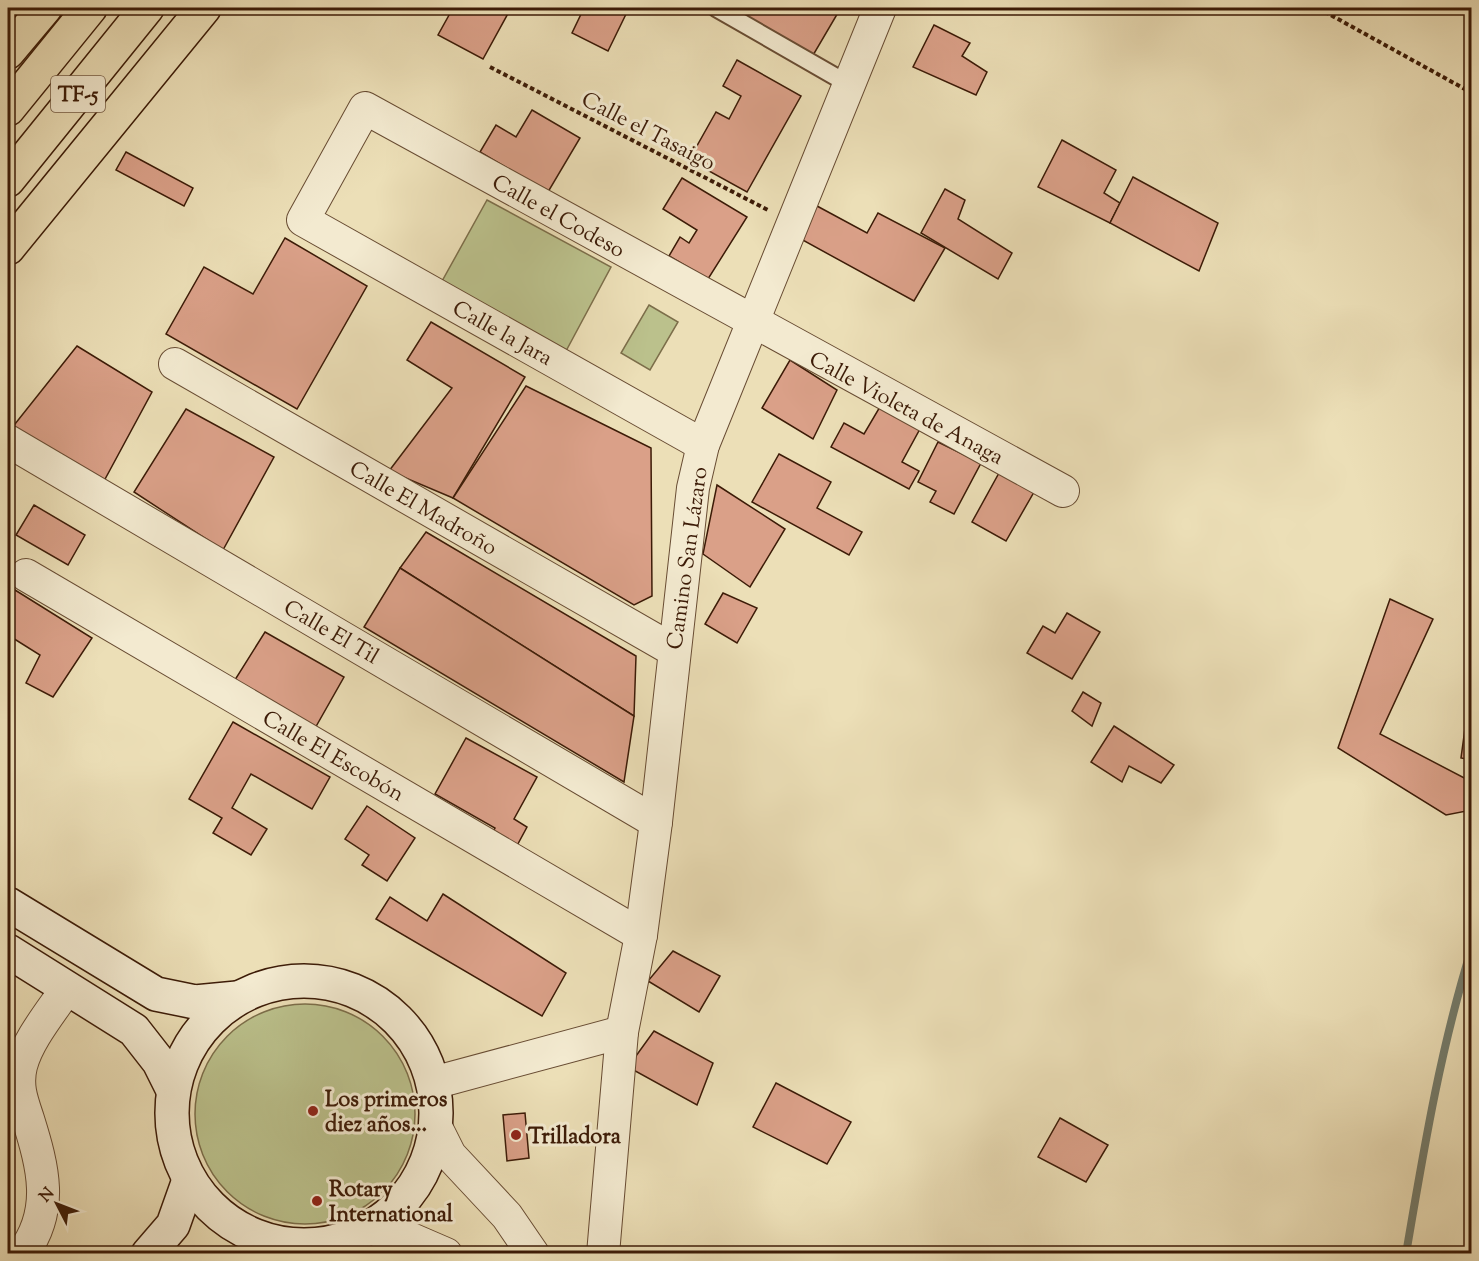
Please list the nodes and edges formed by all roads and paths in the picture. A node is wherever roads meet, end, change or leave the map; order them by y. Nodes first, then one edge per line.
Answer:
1 (45, 8) edge
2 (90, 8) edge
3 (147, 8) edge
4 (204, 8) edge
5 (716, 8) edge
6 (880, 8) edge
7 (1318, 8) edge
8 (8, 52) edge
9 (490, 67) dead end
10 (849, 85) junction
11 (1472, 93) edge
12 (365, 108) joint
13 (8, 109) edge
14 (8, 180) edge
15 (793, 223) junction
16 (8, 248) edge
17 (752, 322) junction
18 (175, 364) dead end
19 (8, 441) edge
20 (703, 445) junction
21 (1063, 491) dead end
22 (26, 575) dead end
23 (673, 650) junction
24 (656, 822) junction
25 (8, 904) edge
26 (641, 935) junction
27 (8, 951) edge
28 (67, 988) junction
29 (237, 998) junction
30 (622, 1032) junction
31 (433, 1083) junction
32 (173, 1090) junction
33 (436, 1127) junction
34 (189, 1180) junction
35 (369, 1229) junction
36 (272, 1249) edge
37 (22, 1254) edge
38 (148, 1254) edge
39 (446, 1254) edge
40 (533, 1254) edge
41 (603, 1254) edge

1 - 8 highway
2 - 13 highway, TF-5
3 - 14 highway, TF-5
4 - 16 highway
5 - 10 lane
6 - 10 street, Camino San Lázaro
7 - 11 path
9 - 15 path, Calle el Tasaigo
10 - 15 street, Camino San Lázaro
12 - 17 street, Calle el Codeso
12 - 20 street, Calle la Jara
15 - 17 street, Camino San Lázaro
17 - 20 street, Camino San Lázaro
17 - 21 street, Calle Violeta de Anaga
18 - 23 street, Calle El Madroño
19 - 24 street, Calle El Til
20 - 23 street, Camino San Lázaro
22 - 26 street, Calle El Escobón
23 - 24 street, Camino San Lázaro
24 - 26 street, Camino San Lázaro
25 - 29 main road
26 - 30 street, Camino San Lázaro
27 - 28 main road
28 - 32 main road
28 - 37 street
29 - 31 main road
29 - 32 main road
30 - 31 street
30 - 41 street, Camino San Lázaro
31 - 33 main road
32 - 34 main road
33 - 35 main road
33 - 40 street
34 - 36 main road
34 - 38 main road
35 - 36 main road
35 - 39 street

